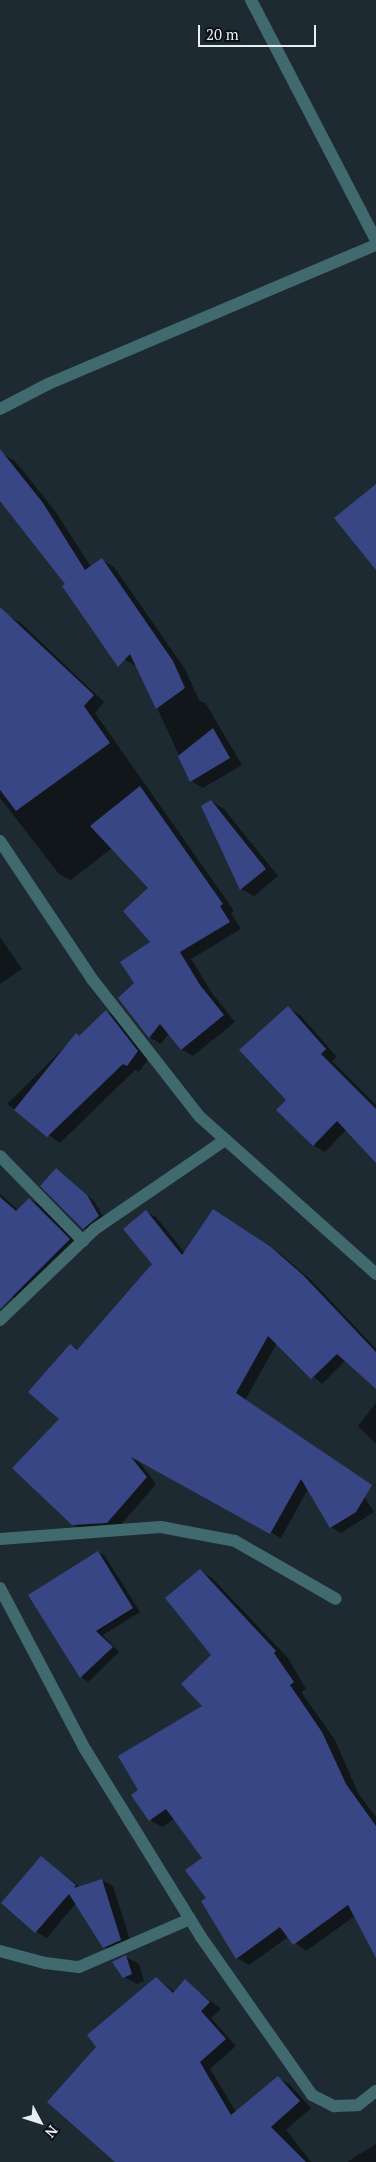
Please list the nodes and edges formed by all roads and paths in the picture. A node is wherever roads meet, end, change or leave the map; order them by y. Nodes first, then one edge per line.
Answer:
1 (251, 0) edge
2 (376, 240) edge
3 (376, 245) edge
4 (0, 409) edge
5 (0, 841) edge
6 (225, 1140) junction
7 (0, 1156) edge
8 (82, 1241) junction
9 (376, 1274) edge
10 (0, 1320) edge
11 (0, 1539) edge
12 (0, 1588) edge
13 (336, 1599) dead end
14 (190, 1919) junction
15 (0, 1951) edge
16 (376, 2091) edge

1 - 2 street
3 - 4 street
5 - 6 street
6 - 8 street
6 - 9 street
7 - 8 street
8 - 10 street
11 - 13 street
12 - 14 street
14 - 15 street
14 - 16 street

